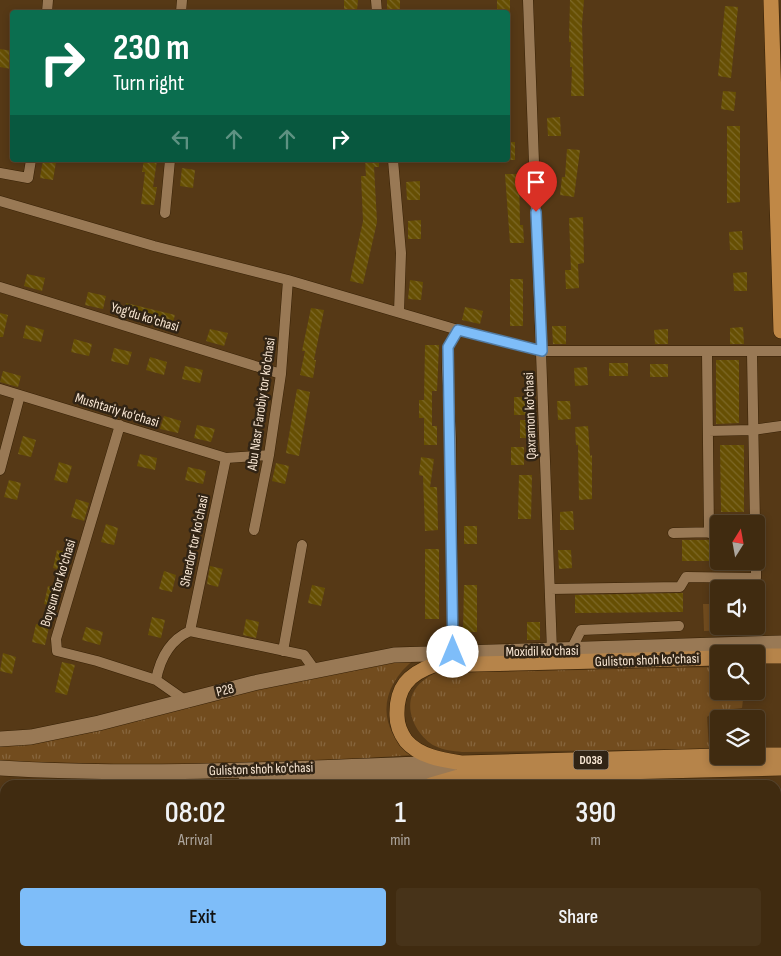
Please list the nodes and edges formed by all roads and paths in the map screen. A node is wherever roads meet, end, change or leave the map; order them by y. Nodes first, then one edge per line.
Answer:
1 (528, 0) edge
2 (771, 0) edge
3 (31, 162) edge
4 (170, 162) edge
5 (393, 162) edge
6 (0, 173) edge
7 (0, 201) edge
8 (165, 213) dead end
9 (288, 280) junction
10 (0, 287) edge
11 (400, 312) junction
12 (458, 330) junction
13 (781, 331) edge
14 (542, 351) junction
15 (781, 351) edge
16 (707, 352) junction
17 (752, 352) junction
18 (282, 374) junction
19 (0, 389) edge
20 (20, 395) junction
21 (120, 425) junction
22 (781, 426) edge
23 (708, 430) junction
24 (752, 430) junction
25 (269, 455) junction
26 (226, 458) junction
27 (0, 470) edge
28 (713, 515) edge
29 (755, 515) edge
30 (254, 530) dead end
31 (672, 533) dead end
32 (710, 533) edge
33 (302, 545) dead end
34 (756, 570) edge
35 (550, 589) junction
36 (679, 626) dead end
37 (630, 629) junction
38 (190, 631) junction
39 (781, 643) edge
40 (633, 648) junction
41 (571, 650) junction
42 (283, 651) junction
43 (552, 651) junction
44 (453, 652) junction
45 (765, 656) edge
46 (781, 656) edge
47 (710, 658) edge
48 (314, 670) junction
49 (156, 680) junction
50 (186, 701) junction
51 (0, 739) edge
52 (765, 755) edge
53 (781, 755) edge
54 (710, 756) edge
55 (0, 768) edge
56 (781, 768) edge
57 (462, 770) junction
58 (0, 777) edge
59 (40, 780) edge
60 (218, 780) edge
61 (441, 780) edge

1 - 14 street, Qaxramon ko'chasi
2 - 13 highway
3 - 6 street
4 - 8 street
5 - 11 street
7 - 9 street
9 - 11 street
9 - 18 street, Abu Nasr Farobiy tor ko'chasi
10 - 18 street, Yog'du ko'chasi
11 - 12 street
12 - 14 street
12 - 44 street
14 - 16 street
14 - 35 street, Qaxramon ko'chasi
15 - 17 street
16 - 17 street
16 - 23 street
17 - 24 street
18 - 25 street, Abu Nasr Farobiy tor ko'chasi
19 - 20 street, Mushtariy ko'chasi
20 - 21 street, Mushtariy ko'chasi
20 - 27 street
21 - 26 street, Mushtariy ko'chasi
21 - 49 street, Boysun tor ko'chasi
22 - 24 street
23 - 24 street
23 - 28 street
24 - 29 street
25 - 26 street
25 - 30 street, Abu Nasr Farobiy tor ko'chasi
26 - 38 street, Sherdor tor ko'chasi
31 - 32 street
33 - 42 street
34 - 35 street
35 - 43 street, Qaxramon ko'chasi
36 - 37 street
37 - 40 street
37 - 41 street
38 - 42 street
38 - 49 street
39 - 40 main road, Moxidil ko'chasi
40 - 41 main road, Moxidil ko'chasi
41 - 43 main road, Moxidil ko'chasi
42 - 48 street
43 - 44 main road, Moxidil ko'chasi
44 - 48 main road, Р28
45 - 46 main road
47 - 57 main road, Guliston shoh ko'chasi / D038
48 - 50 main road, Р28
49 - 50 street
50 - 51 main road, Р28
52 - 53 main road
54 - 57 main road, Guliston shoh ko'chasi / D038
55 - 57 main road, Guliston shoh ko'chasi / D038
56 - 57 main road, Guliston shoh ko'chasi / D038
57 - 60 main road, Guliston shoh ko'chasi / D038
57 - 61 main road, Guliston shoh ko'chasi / D038
58 - 59 main road, Guliston shoh ko'chasi / D038

